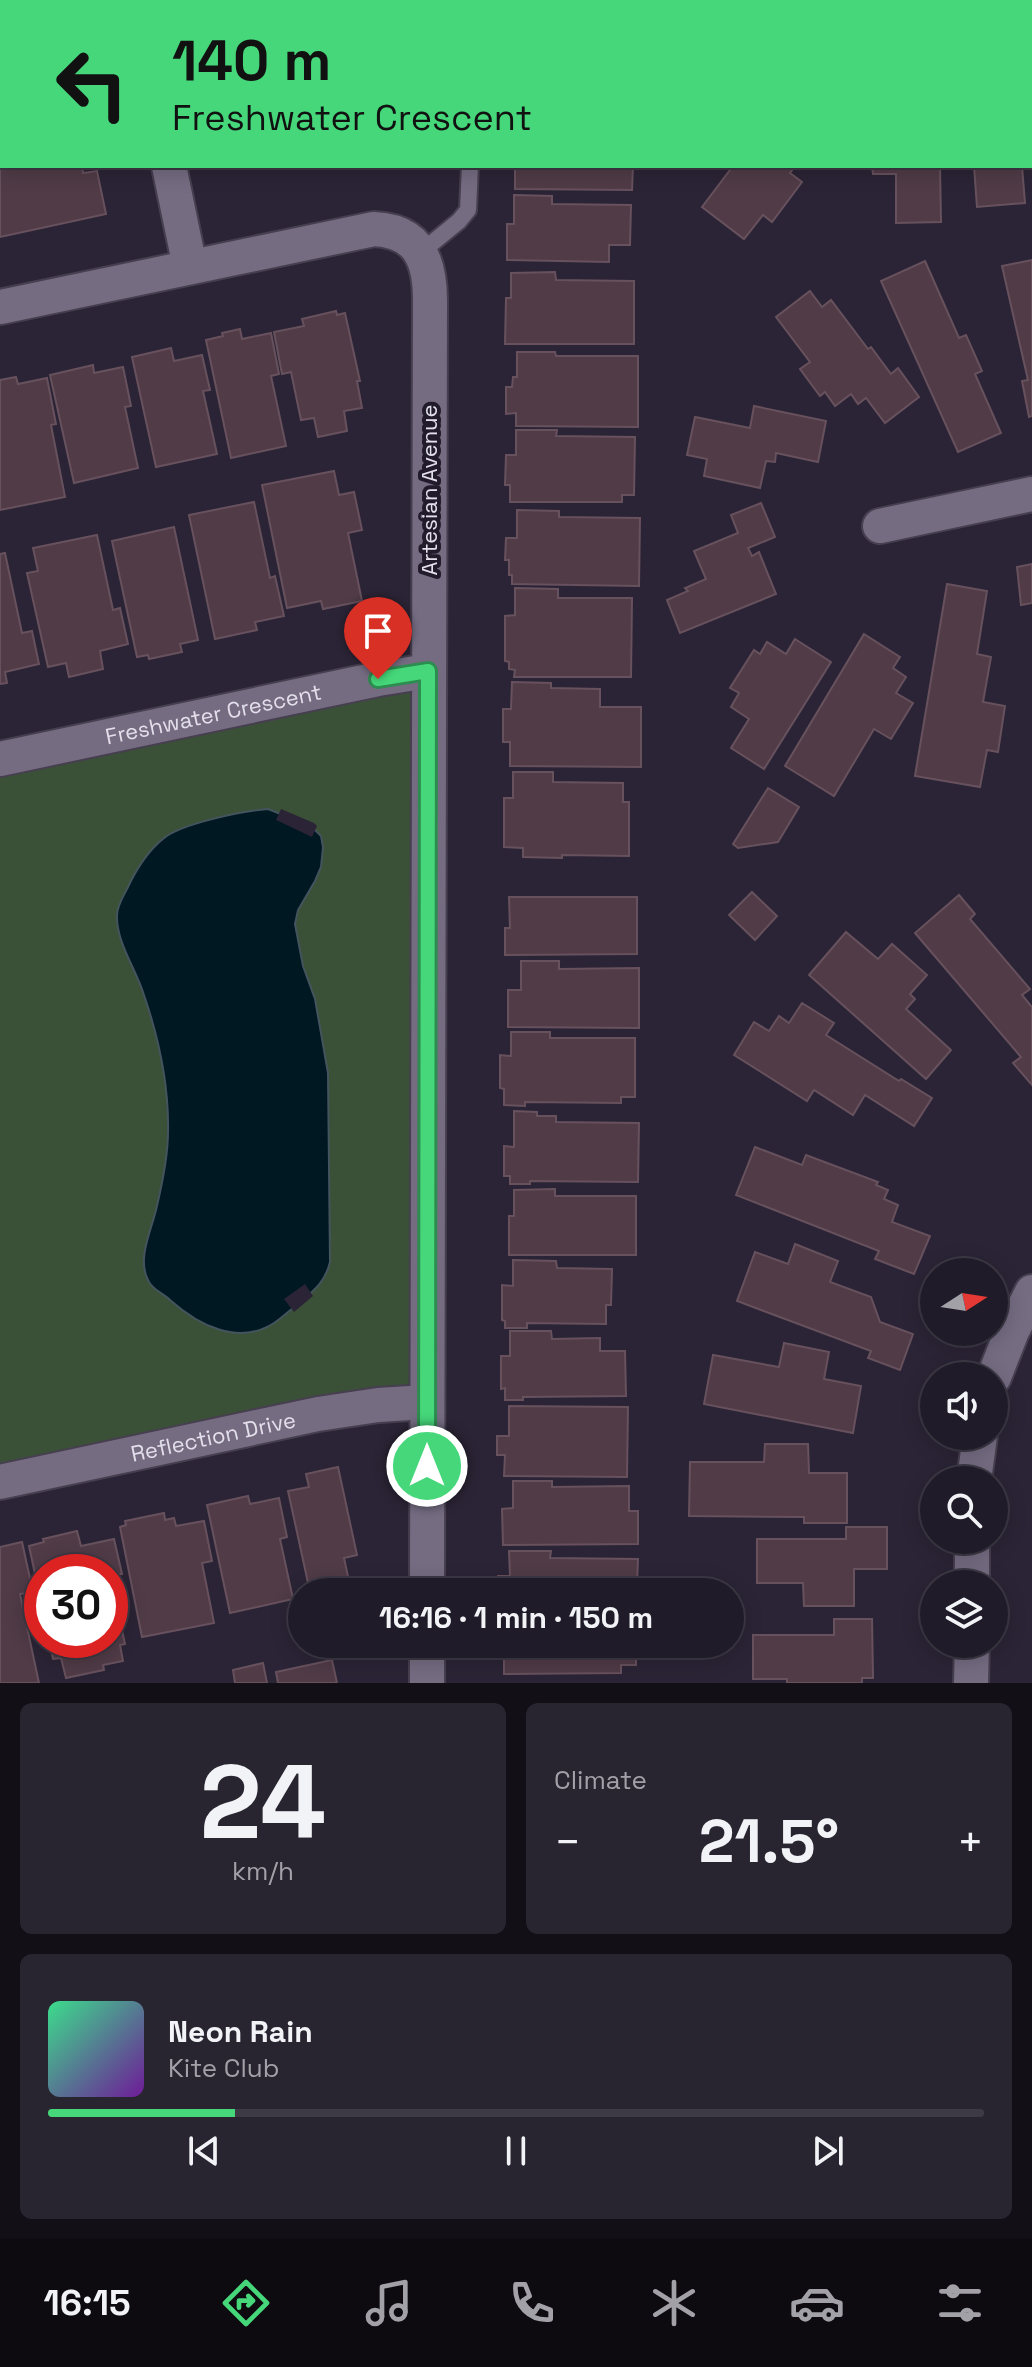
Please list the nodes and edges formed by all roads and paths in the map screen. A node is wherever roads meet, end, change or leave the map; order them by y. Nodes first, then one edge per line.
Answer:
1 (169, 168) edge
2 (470, 168) edge
3 (420, 253) junction
4 (190, 267) junction
5 (0, 307) edge
6 (1032, 494) edge
7 (880, 526) dead end
8 (428, 671) junction
9 (0, 759) edge
10 (1032, 1292) edge
11 (1000, 1362) edge
12 (427, 1402) junction
13 (0, 1482) edge
14 (427, 1578) edge
15 (427, 1658) edge
16 (972, 1658) edge
17 (427, 1683) edge
18 (971, 1683) edge

1 - 4 street
2 - 3 lane
3 - 4 street
3 - 8 street, Artesian Avenue
4 - 5 street
6 - 7 street
8 - 9 street, Freshwater Crescent
8 - 12 street, Artesian Avenue
10 - 11 street
12 - 13 street, Reflection Drive
12 - 14 street, Artesian Avenue
15 - 17 street
16 - 18 street

